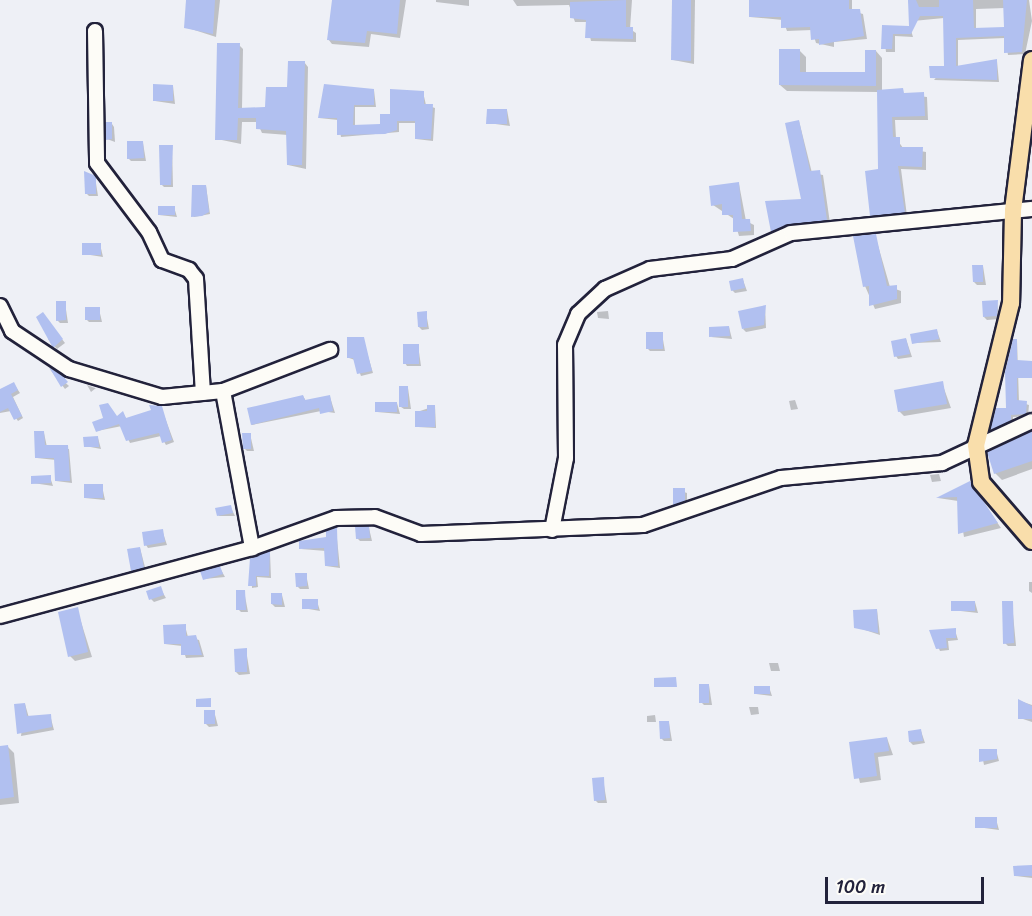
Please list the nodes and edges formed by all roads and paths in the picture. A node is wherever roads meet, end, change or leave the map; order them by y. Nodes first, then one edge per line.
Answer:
1 (95, 31) dead end
2 (1032, 60) edge
3 (1032, 209) edge
4 (1013, 211) junction
5 (0, 306) edge
6 (330, 350) dead end
7 (223, 391) junction
8 (203, 393) junction
9 (1032, 421) edge
10 (976, 445) junction
11 (552, 530) junction
12 (1032, 540) edge
13 (252, 548) junction
14 (0, 616) edge

1 - 8 street
2 - 4 main road
3 - 4 street
4 - 10 main road
4 - 11 street
5 - 8 street
6 - 7 street
7 - 8 street
7 - 13 street
9 - 10 street
10 - 11 street
10 - 12 main road
11 - 13 street
13 - 14 street

